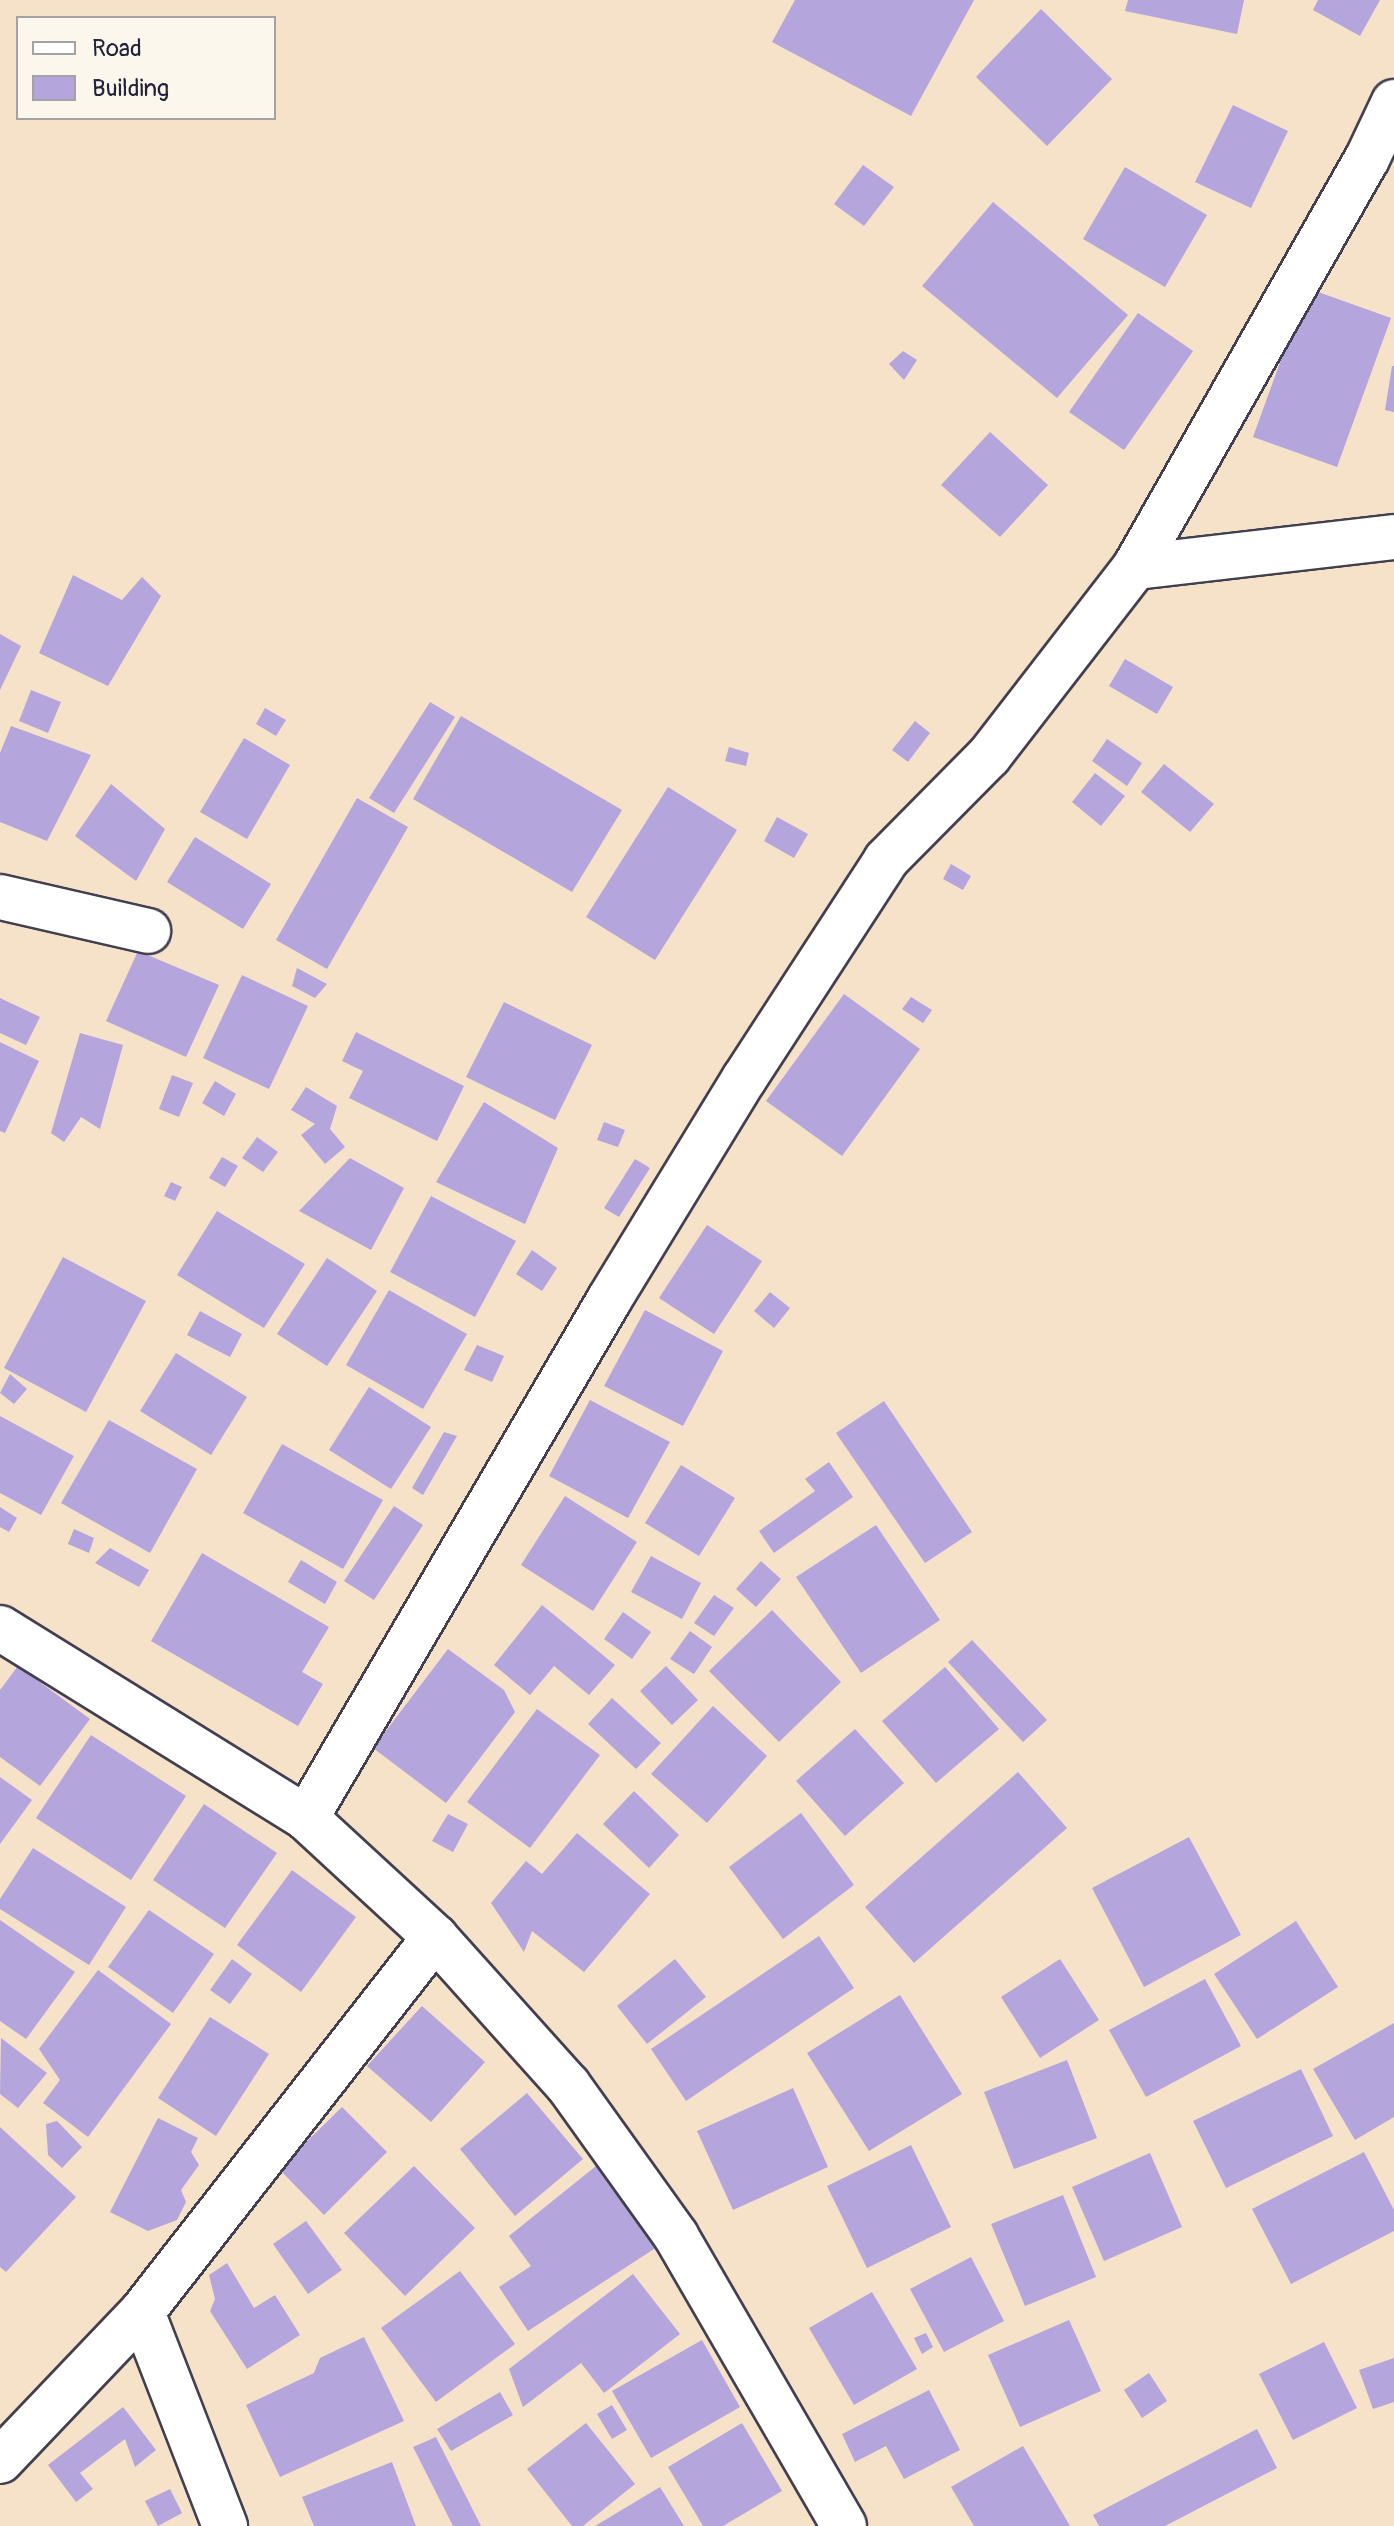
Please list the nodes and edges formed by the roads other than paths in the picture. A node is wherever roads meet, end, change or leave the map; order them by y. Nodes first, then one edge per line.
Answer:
1 (1394, 102) edge
2 (1394, 537) edge
3 (1135, 567) junction
4 (0, 897) edge
5 (148, 931) dead end
6 (0, 1628) edge
7 (306, 1818) junction
8 (435, 1937) junction
9 (142, 2312) junction
10 (0, 2461) edge
11 (225, 2526) edge
12 (844, 2526) edge

1 - 3 street
2 - 3 street
3 - 7 street
4 - 5 street
6 - 7 street
7 - 8 street
8 - 9 street
8 - 12 street
9 - 10 street
9 - 11 street

